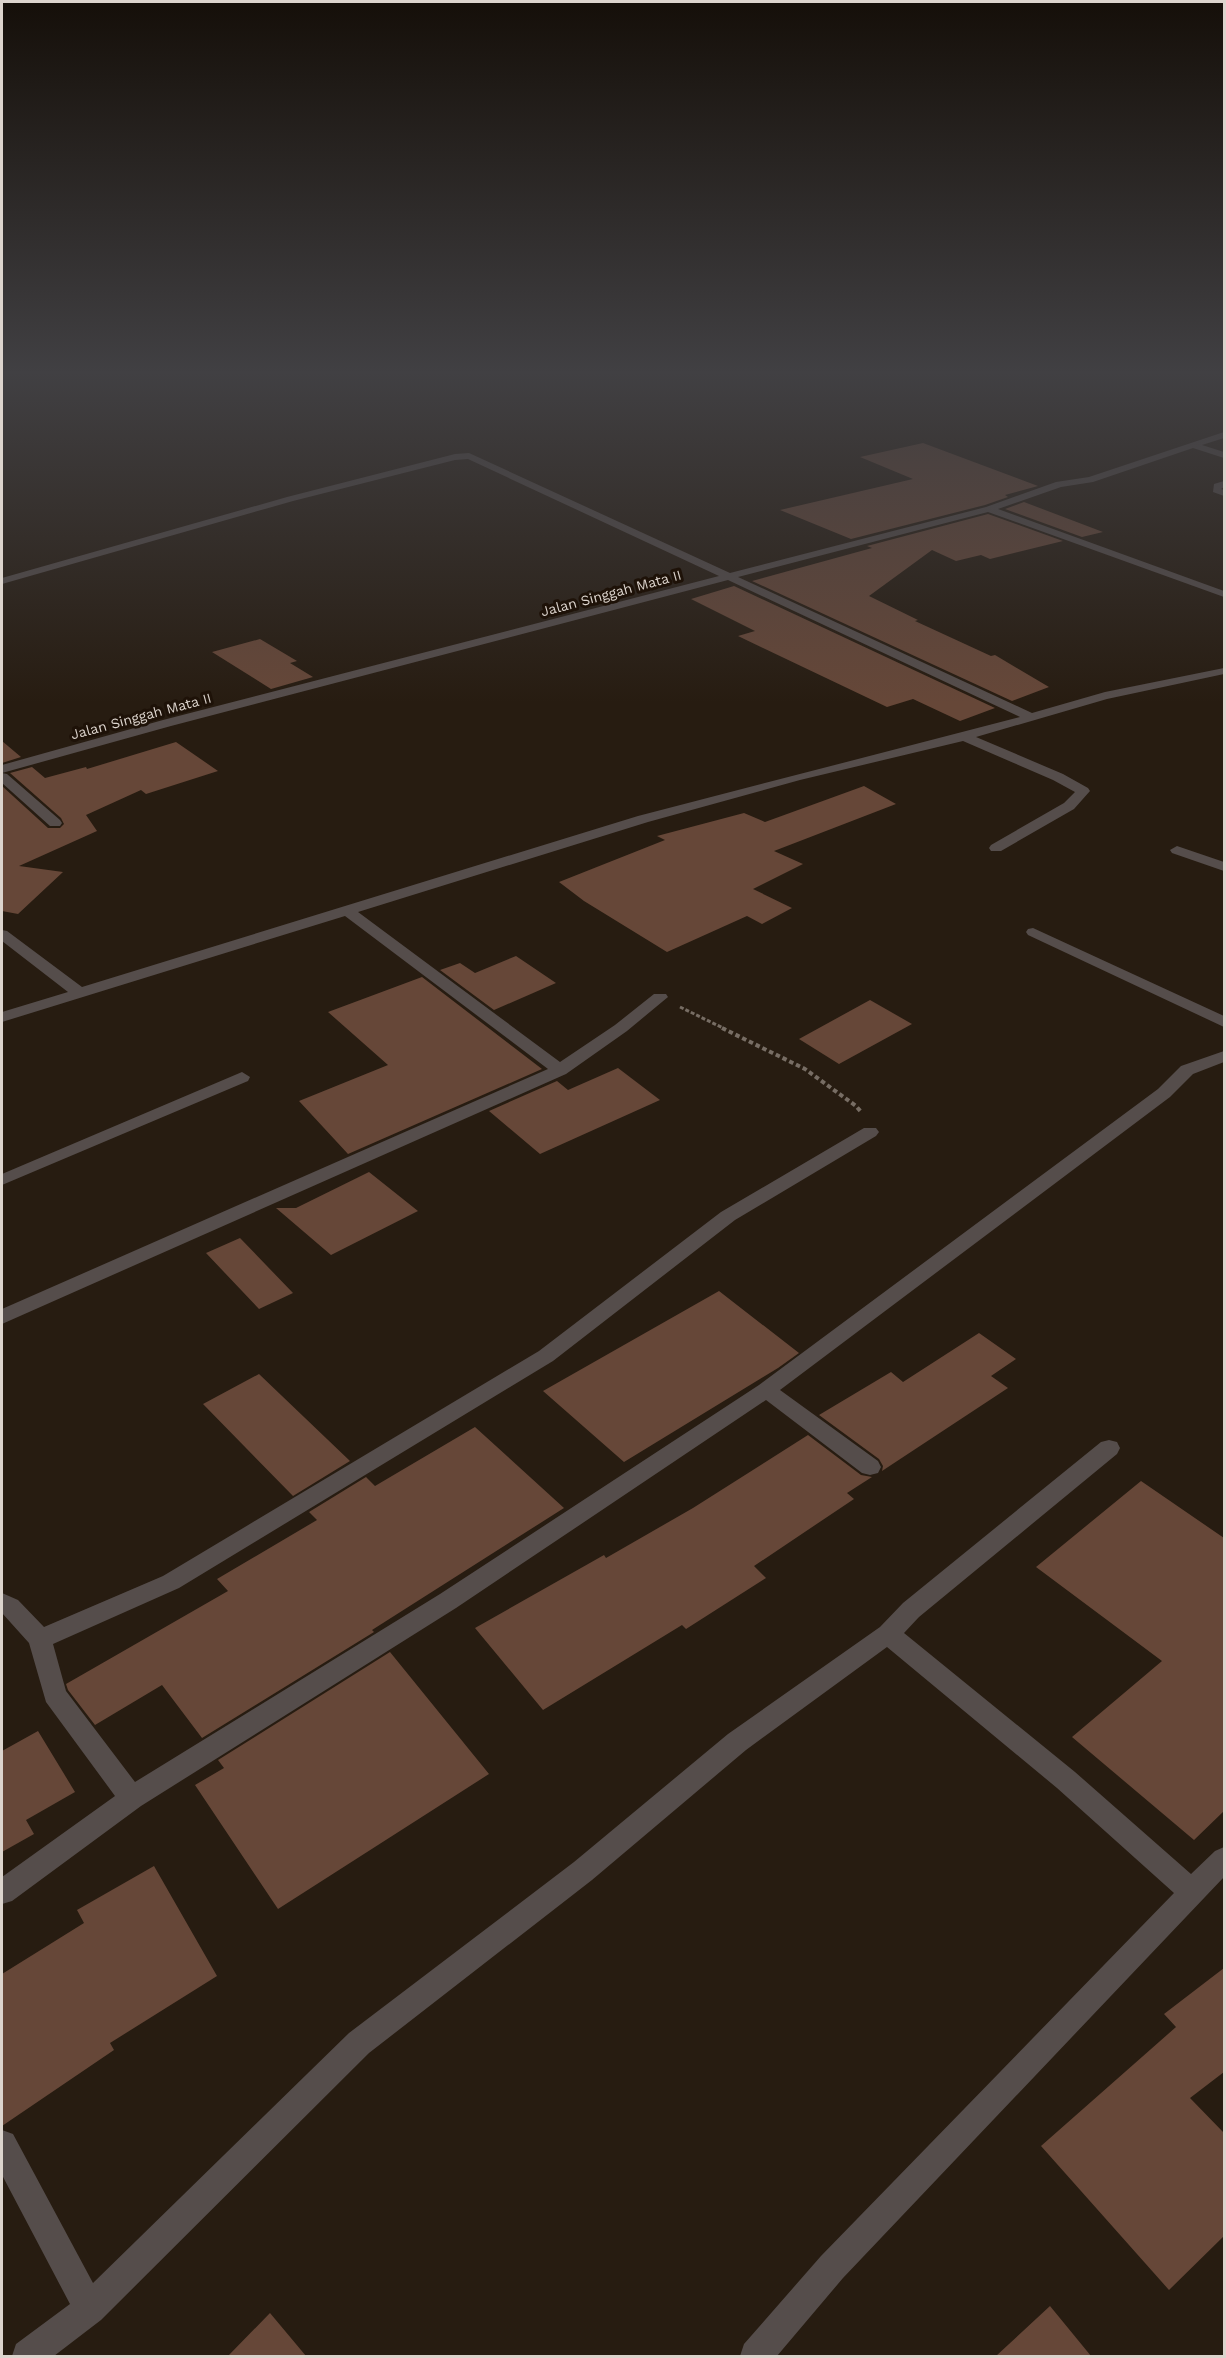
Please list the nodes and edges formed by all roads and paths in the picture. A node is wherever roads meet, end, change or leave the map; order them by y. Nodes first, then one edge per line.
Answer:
1 (351, 483) edge
2 (529, 483) edge
3 (1066, 483) edge
4 (1224, 484) edge
5 (1224, 493) edge
6 (989, 509) junction
7 (726, 577) junction
8 (2, 581) edge
9 (1224, 594) edge
10 (1224, 671) edge
11 (1023, 714) junction
12 (964, 737) junction
13 (2, 769) edge
14 (2, 777) edge
15 (55, 823) dead end
16 (996, 848) dead end
17 (1177, 850) dead end
18 (1224, 867) edge
19 (348, 911) junction
20 (1033, 932) dead end
21 (2, 934) edge
22 (80, 993) junction
23 (660, 997) joint
24 (2, 1017) edge
25 (1224, 1022) edge
26 (1224, 1056) edge
27 (560, 1070) junction
28 (242, 1077) dead end
29 (870, 1132) joint
30 (2, 1180) edge
31 (2, 1317) edge
32 (766, 1390) junction
33 (1109, 1448) dead end
34 (870, 1467) dead end
35 (2, 1602) edge
36 (888, 1634) junction
37 (40, 1639) junction
38 (132, 1798) junction
39 (1224, 1859) edge
40 (2, 1892) edge
41 (1192, 1892) junction
42 (2, 2145) edge
43 (90, 2309) junction
44 (28, 2356) edge
45 (756, 2356) edge

1 - 8 street
2 - 7 street
3 - 6 street, Jalan Singgah Mata II
4 - 5 street
6 - 7 street, Jalan Singgah Mata II
6 - 9 street
7 - 11 street
7 - 13 street, Jalan Singgah Mata II
10 - 11 street
11 - 12 street
12 - 16 street
12 - 19 street
14 - 15 street
17 - 18 street
19 - 22 street
19 - 27 street
20 - 25 street
21 - 22 street
22 - 24 street
23 - 27 street
23 - 29 path
26 - 32 street
27 - 31 street
28 - 30 street
29 - 37 street
32 - 34 street
32 - 38 street
33 - 36 street
35 - 37 street
36 - 41 street
36 - 43 street
37 - 38 street
38 - 40 street
39 - 41 street
41 - 45 street
42 - 43 street
43 - 44 street

